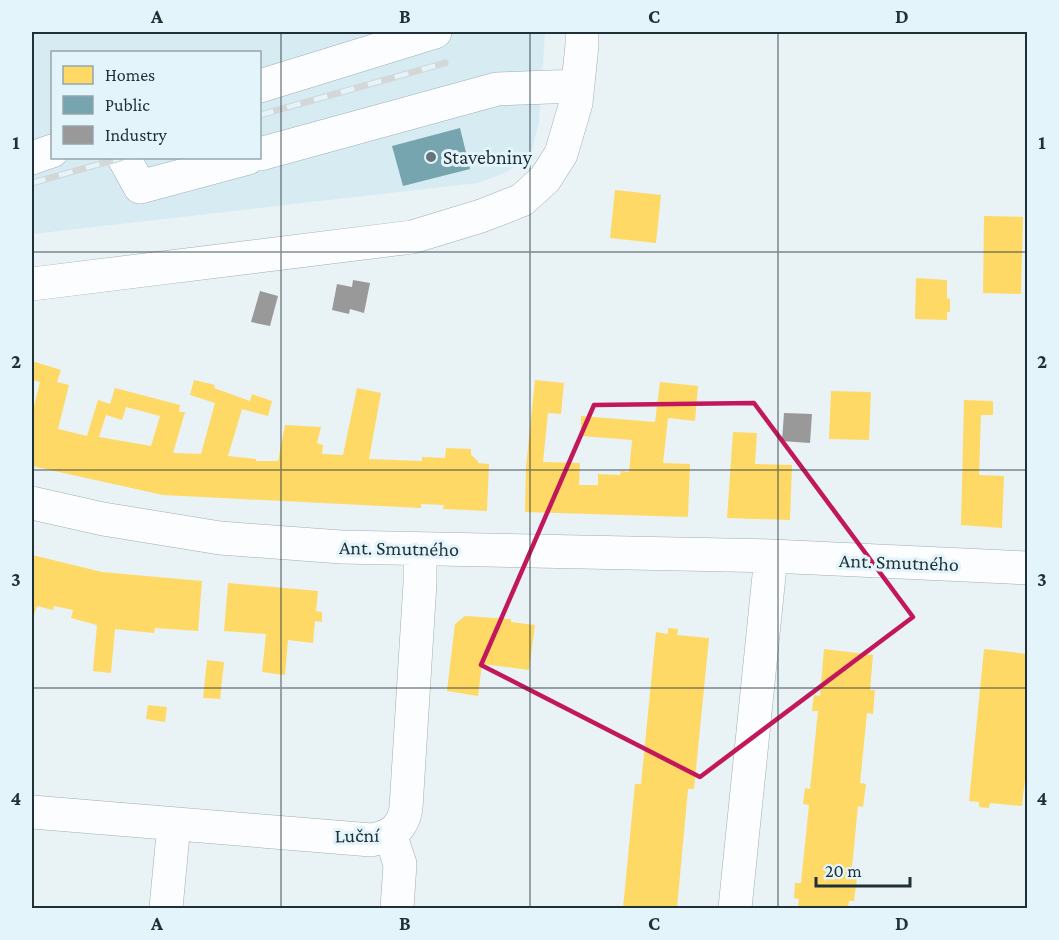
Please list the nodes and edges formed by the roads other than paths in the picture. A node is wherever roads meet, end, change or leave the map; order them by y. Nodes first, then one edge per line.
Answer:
1 (435, 32) edge
2 (582, 32) edge
3 (261, 86) edge
4 (578, 86) junction
5 (51, 151) edge
6 (261, 154) edge
7 (32, 158) edge
8 (125, 159) edge
9 (244, 159) edge
10 (32, 284) edge
11 (32, 503) edge
12 (420, 549) junction
13 (771, 556) junction
14 (1028, 568) edge
15 (32, 812) edge
16 (174, 824) junction
17 (390, 834) junction
18 (166, 909) edge
19 (397, 909) edge
20 (735, 909) edge

1 - 3 street
2 - 4 street
4 - 6 street
4 - 10 street
5 - 7 street
8 - 9 street
11 - 12 street, Ant. Smutného
12 - 13 street, Ant. Smutného
12 - 17 street, Luční
13 - 14 street, Ant. Smutného
13 - 20 street
15 - 16 street, Luční
16 - 17 street, Luční
16 - 18 street
17 - 19 street

